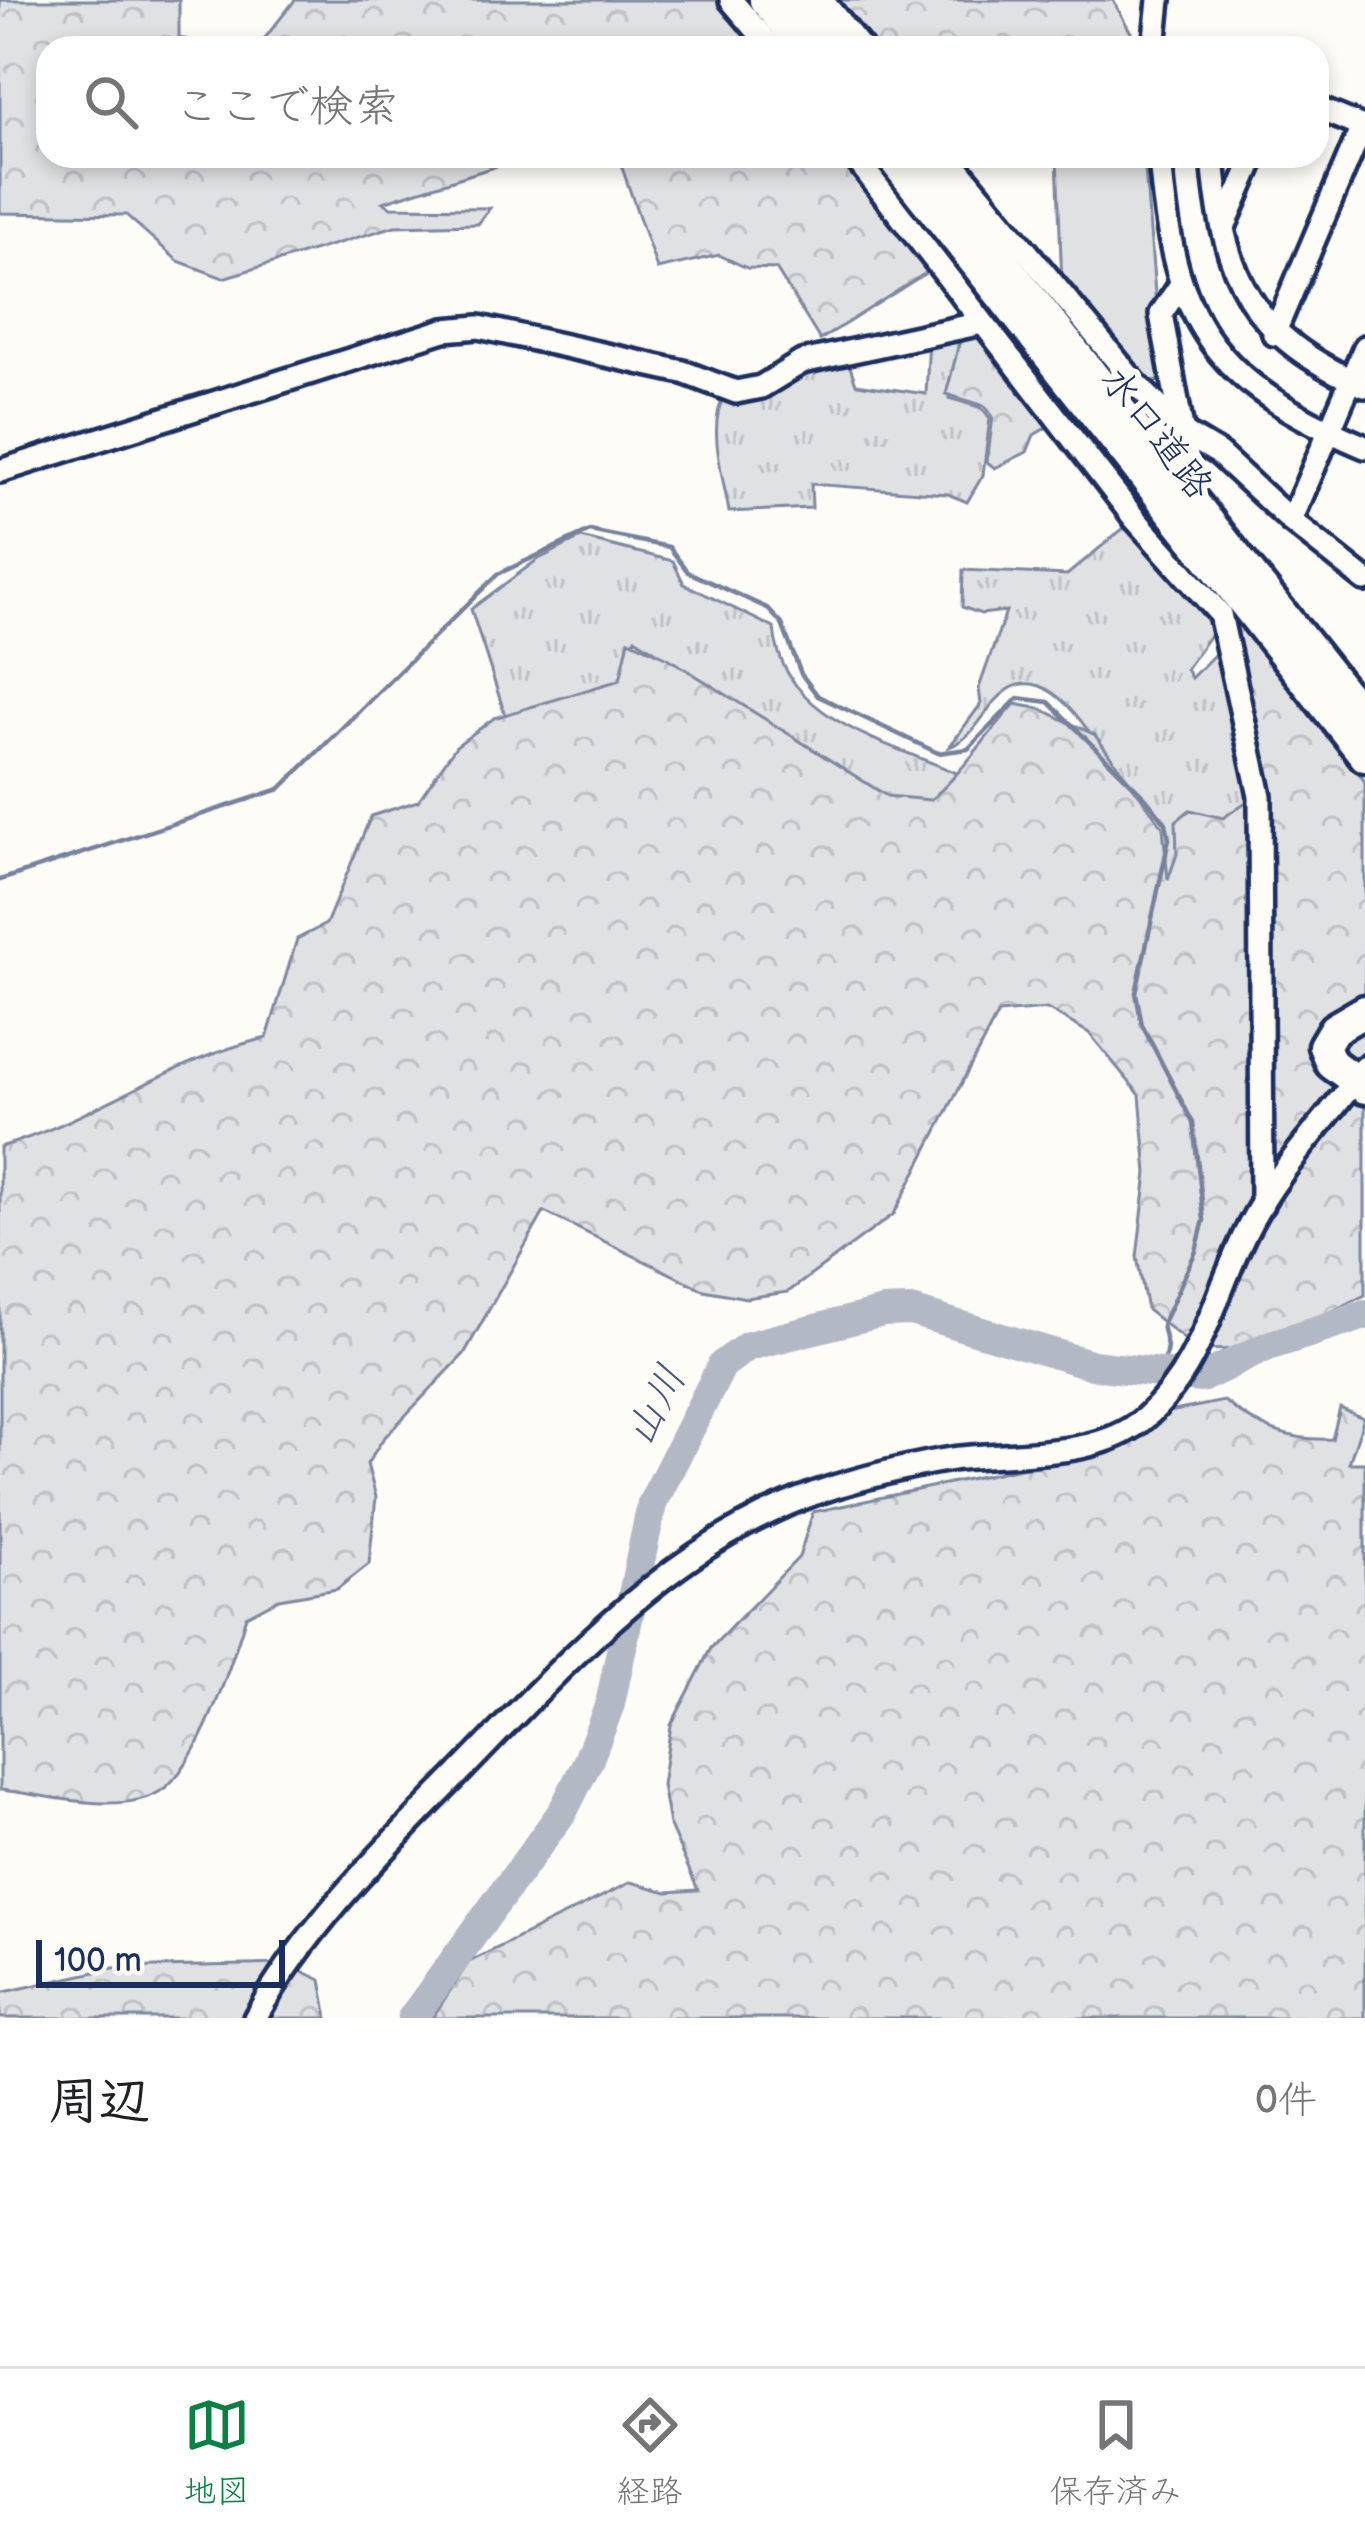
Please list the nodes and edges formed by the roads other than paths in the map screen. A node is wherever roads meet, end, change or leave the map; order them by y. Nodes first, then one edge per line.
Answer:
1 (730, 0) edge
2 (765, 0) edge
3 (795, 0) edge
4 (822, 0) edge
5 (1160, 0) edge
6 (762, 36) edge
7 (794, 36) edge
8 (824, 36) edge
9 (851, 36) edge
10 (1160, 36) edge
11 (1329, 113) edge
12 (1364, 128) edge
13 (864, 168) edge
14 (900, 168) edge
15 (929, 168) edge
16 (957, 168) edge
17 (1161, 168) edge
18 (1215, 168) edge
19 (1250, 168) edge
20 (1223, 228) junction
21 (1179, 287) junction
22 (984, 317) junction
23 (1274, 334) junction
24 (1365, 347) edge
25 (1358, 383) edge
26 (1328, 432) junction
27 (1186, 434) junction
28 (1365, 447) edge
29 (0, 472) edge
30 (1191, 478) dead end
31 (1291, 521) junction
32 (1365, 580) edge
33 (1365, 719) edge
34 (1365, 756) edge
35 (1365, 1011) edge
36 (1362, 1078) edge
37 (1262, 1205) junction
38 (255, 2018) edge

1 - 6 street
2 - 7 highway
3 - 8 highway
4 - 9 street
5 - 10 street
11 - 12 street
12 - 23 street
13 - 22 street
14 - 34 highway, 水口道路
15 - 33 highway, 水口道路
16 - 27 street
17 - 21 street
18 - 20 street
19 - 20 street
20 - 23 street
21 - 26 street
21 - 27 street
22 - 29 street
22 - 37 street
23 - 25 street
24 - 25 street
25 - 26 street
26 - 28 street
26 - 31 street
27 - 30 street
27 - 31 street
31 - 32 street
35 - 36 highway
36 - 37 street
37 - 38 street

